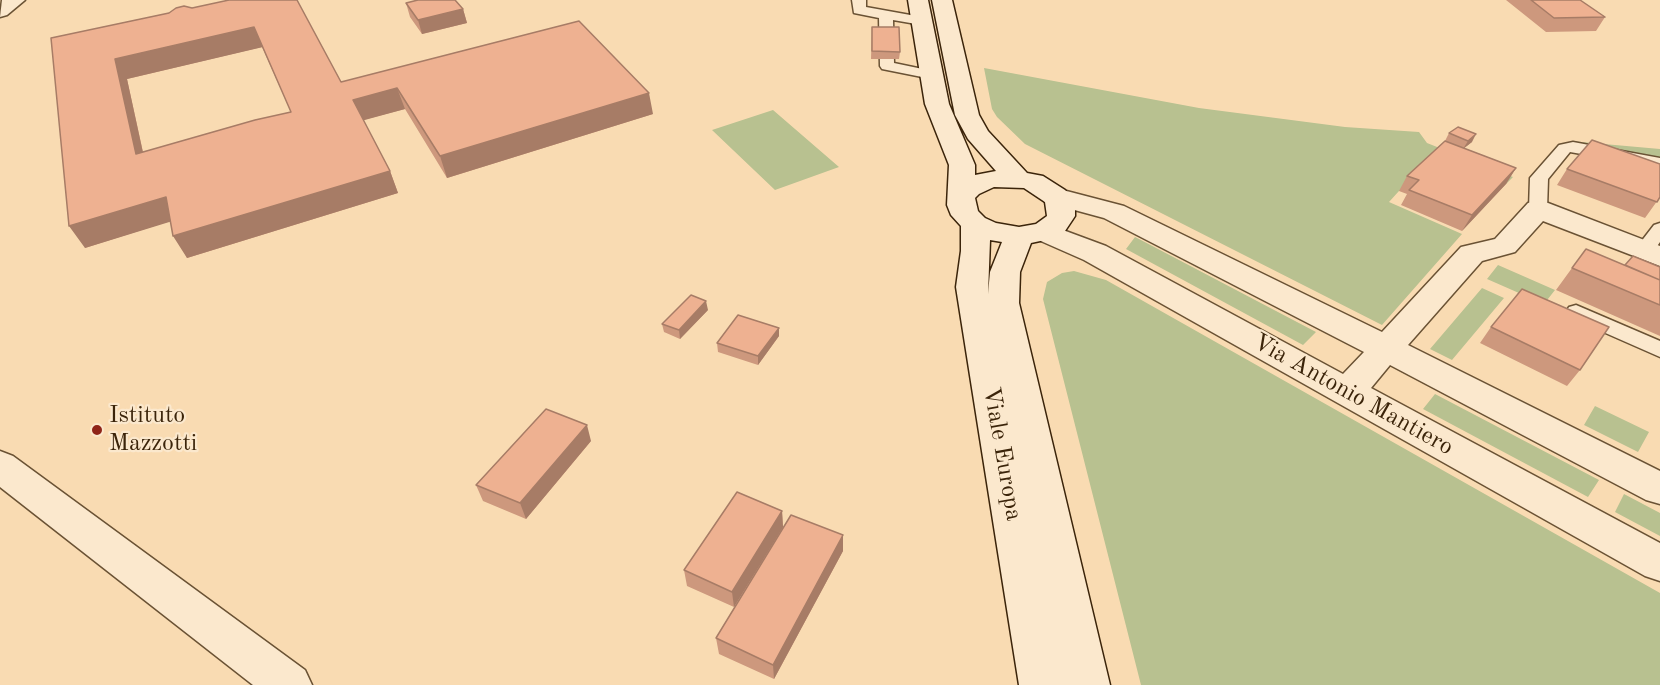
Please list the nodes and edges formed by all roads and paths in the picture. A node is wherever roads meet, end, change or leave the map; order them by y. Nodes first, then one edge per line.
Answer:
1 (15, 0) edge
2 (858, 0) edge
3 (942, 0) edge
4 (920, 10) edge
5 (0, 11) edge
6 (886, 14) junction
7 (932, 75) junction
8 (1660, 163) edge
9 (1018, 179) junction
10 (1055, 196) junction
11 (1538, 209) junction
12 (969, 210) junction
13 (1032, 234) junction
14 (1655, 245) edge
15 (1576, 312) edge
16 (1386, 349) junction
17 (1660, 350) edge
18 (1347, 392) junction
19 (0, 466) edge
20 (1660, 489) edge
21 (1660, 563) edge
22 (289, 685) edge
23 (1042, 685) edge
24 (1087, 685) edge

1 - 5 main road
2 - 6 lane
3 - 9 main road
4 - 6 lane
4 - 7 main road, Viale Europa
6 - 7 lane
7 - 12 main road, Viale Europa
8 - 11 lane
9 - 10 main road
9 - 12 main road
10 - 13 main road, Viale Europa
10 - 16 main road
11 - 14 main road
11 - 16 main road
12 - 13 main road
12 - 23 main road, Viale Europa
13 - 18 main road, Via Antonio Mantiero
13 - 24 main road, Viale Europa
15 - 17 lane
16 - 18 main road
16 - 20 main road
18 - 21 main road, Via Antonio Mantiero
19 - 22 main road

